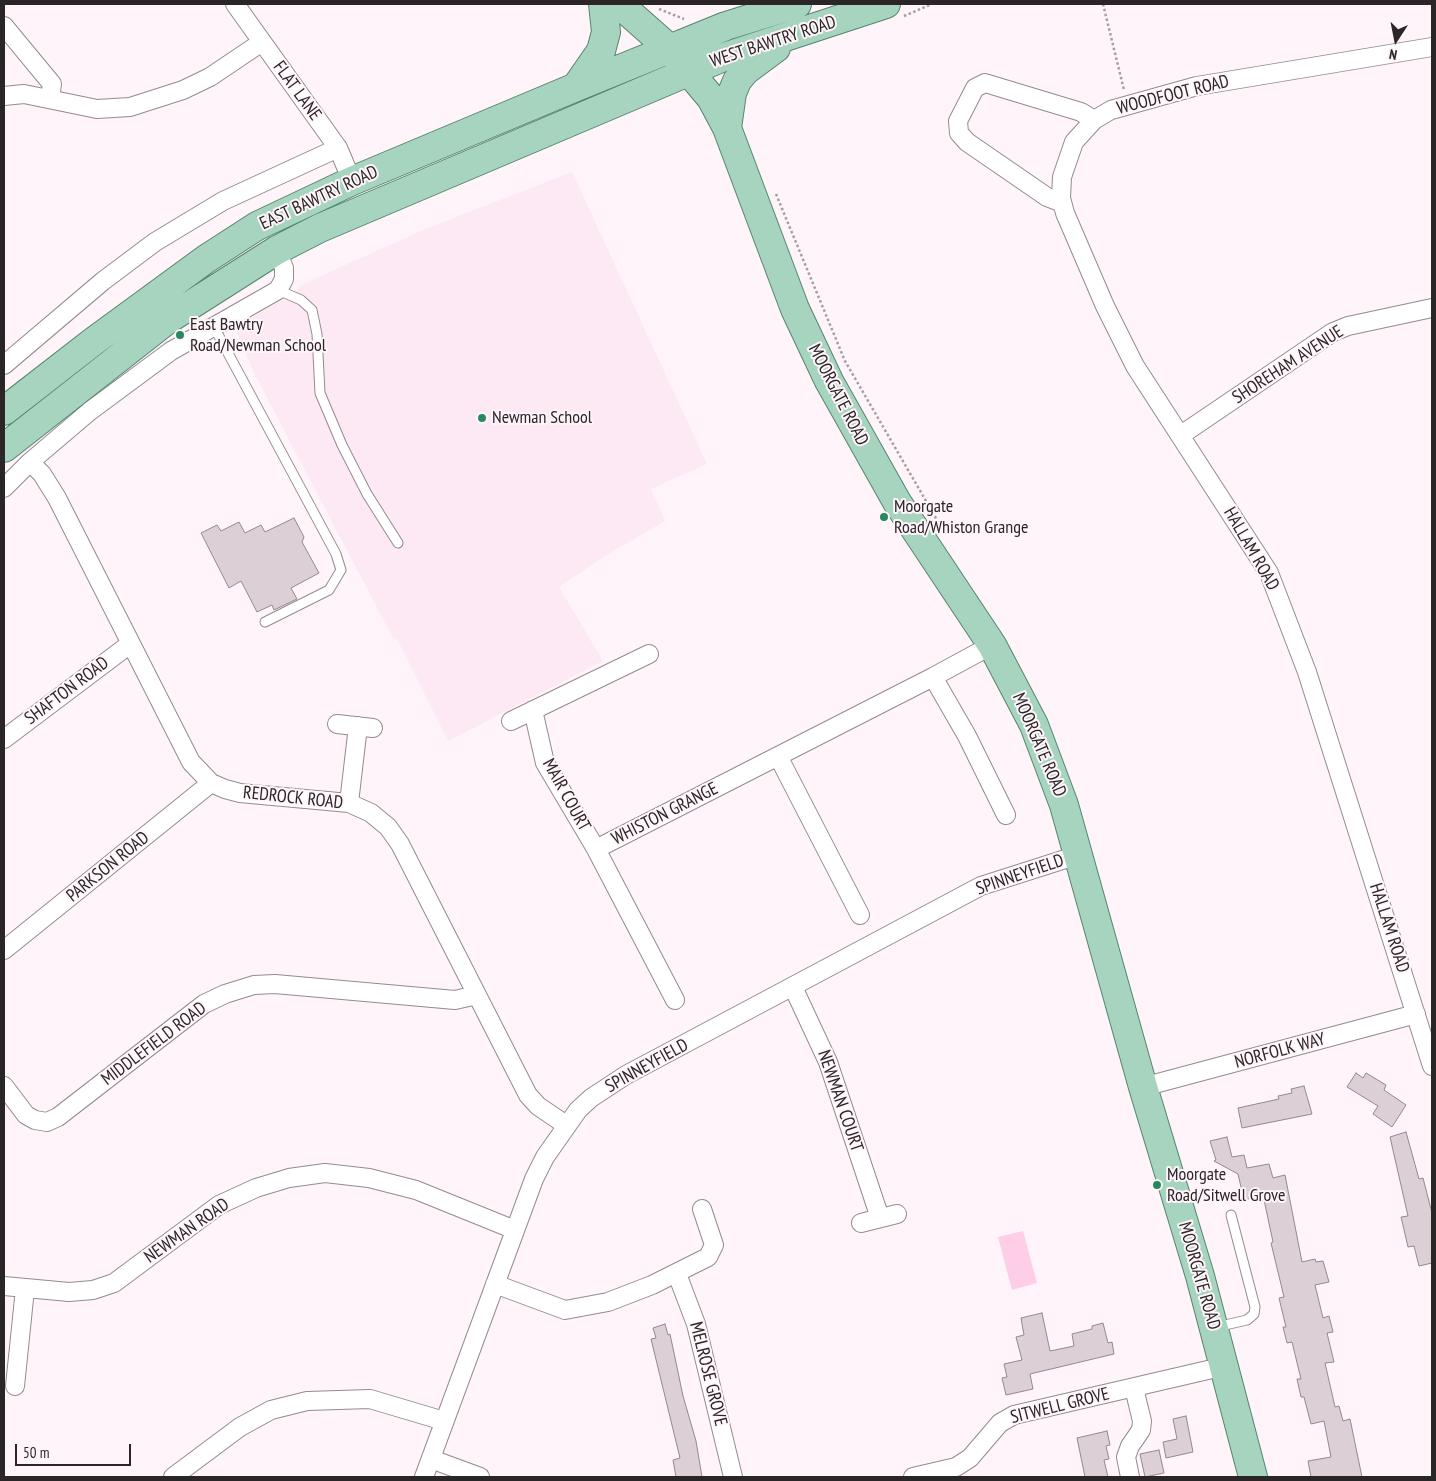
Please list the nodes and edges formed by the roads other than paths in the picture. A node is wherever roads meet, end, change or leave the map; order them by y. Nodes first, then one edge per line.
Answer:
1 (235, 4) edge
2 (604, 4) edge
3 (619, 4) edge
4 (797, 4) edge
5 (891, 12) edge
6 (4, 26) edge
7 (793, 36) junction
8 (262, 42) junction
9 (1432, 47) edge
10 (670, 49) junction
11 (688, 71) junction
12 (576, 87) junction
13 (4, 96) edge
14 (50, 99) junction
15 (1094, 120) junction
16 (728, 128) junction
17 (338, 148) junction
18 (352, 181) junction
19 (1062, 203) junction
20 (277, 250) junction
21 (278, 290) junction
22 (1432, 308) edge
23 (214, 327) junction
24 (4, 366) edge
25 (4, 411) edge
26 (1180, 435) junction
27 (4, 448) edge
28 (30, 462) junction
29 (4, 488) edge
30 (398, 543) dead end
31 (266, 622) dead end
32 (130, 644) junction
33 (992, 645) junction
34 (649, 654) dead end
35 (934, 677) junction
36 (533, 710) junction
37 (511, 721) dead end
38 (338, 724) dead end
39 (4, 739) edge
40 (778, 756) junction
41 (211, 783) junction
42 (350, 803) junction
43 (1006, 816) dead end
44 (596, 849) junction
45 (1078, 855) junction
46 (860, 915) dead end
47 (4, 950) edge
48 (793, 987) junction
49 (477, 996) junction
50 (675, 1000) dead end
51 (1416, 1014) junction
52 (1432, 1066) edge
53 (4, 1086) edge
54 (1143, 1087) junction
55 (566, 1125) junction
56 (702, 1209) dead end
57 (1231, 1215) dead end
58 (861, 1223) dead end
59 (515, 1230) junction
60 (677, 1274) junction
61 (495, 1284) junction
62 (4, 1286) edge
63 (25, 1289) junction
64 (1214, 1327) junction
65 (1225, 1366) junction
66 (15, 1386) dead end
67 (1134, 1388) junction
68 (444, 1421) junction
69 (431, 1459) junction
70 (173, 1477) edge
71 (424, 1477) edge
72 (480, 1477) edge
73 (733, 1477) edge
74 (913, 1477) edge
75 (1130, 1477) edge
76 (1253, 1477) edge

1 - 8 street, FLAT LANE
2 - 12 main road
3 - 10 main road, MOORGATE ROAD
4 - 10 main road, WEST BAWTRY ROAD
5 - 7 main road, WEST BAWTRY ROAD
6 - 14 street
7 - 11 main road, WEST BAWTRY ROAD
7 - 16 main road
8 - 14 street
8 - 17 street, FLAT LANE
9 - 15 street, WOODFOOT ROAD
10 - 11 main road, MOORGATE ROAD
10 - 12 main road, EAST BAWTRY ROAD
11 - 16 main road, MOORGATE ROAD
11 - 20 main road, EAST BAWTRY ROAD
12 - 18 main road, EAST BAWTRY ROAD
13 - 14 street
15 - 19 street, HALLAM ROAD
15 - 19 street, WOODFOOT ROAD
16 - 33 main road, MOORGATE ROAD
17 - 18 street, FLAT LANE
17 - 24 street
18 - 25 main road, EAST BAWTRY ROAD
19 - 26 street, HALLAM ROAD
20 - 21 street, EAST BAWTRY ROAD
20 - 27 main road, EAST BAWTRY ROAD
21 - 23 street
21 - 30 lane
22 - 26 street, SHOREHAM AVENUE
23 - 28 street
23 - 31 lane
26 - 51 street, HALLAM ROAD
28 - 29 street
28 - 32 street, REDROCK ROAD
32 - 39 street, SHAFTON ROAD
32 - 41 street, REDROCK ROAD
33 - 35 street, WHISTON GRANGE
33 - 45 main road, MOORGATE ROAD
34 - 36 street
35 - 40 street, WHISTON GRANGE
35 - 43 street
36 - 37 street
36 - 44 street, MAIR COURT
38 - 42 street
40 - 44 street, WHISTON GRANGE
40 - 46 street
41 - 42 street, REDROCK ROAD
41 - 47 street, PARKSON ROAD
42 - 49 street, REDROCK ROAD
44 - 50 street, WHISTON GRANGE
45 - 48 street, SPINNEYFIELD
45 - 54 main road, MOORGATE ROAD
48 - 55 street, SPINNEYFIELD
48 - 58 street, NEWMAN COURT
49 - 53 street, MIDDLEFIELD ROAD
49 - 55 street, REDROCK ROAD
51 - 52 street, HALLAM ROAD
51 - 54 street, NORFOLK WAY
54 - 64 main road, MOORGATE ROAD
55 - 59 street, SPINNEYFIELD
56 - 60 street
57 - 64 lane
59 - 61 street, SPINNEYFIELD
59 - 63 street, NEWMAN ROAD
60 - 61 street
60 - 73 street, MELROSE GROVE
61 - 68 street, SPINNEYFIELD
62 - 63 street, NEWMAN ROAD
63 - 66 street
64 - 65 main road, MOORGATE ROAD
65 - 67 street, SITWELL GROVE
65 - 76 main road, MOORGATE ROAD
67 - 74 street, SITWELL GROVE
67 - 75 street
68 - 69 street, SPINNEYFIELD
68 - 70 street
69 - 71 street, SPINNEYFIELD
69 - 72 street

